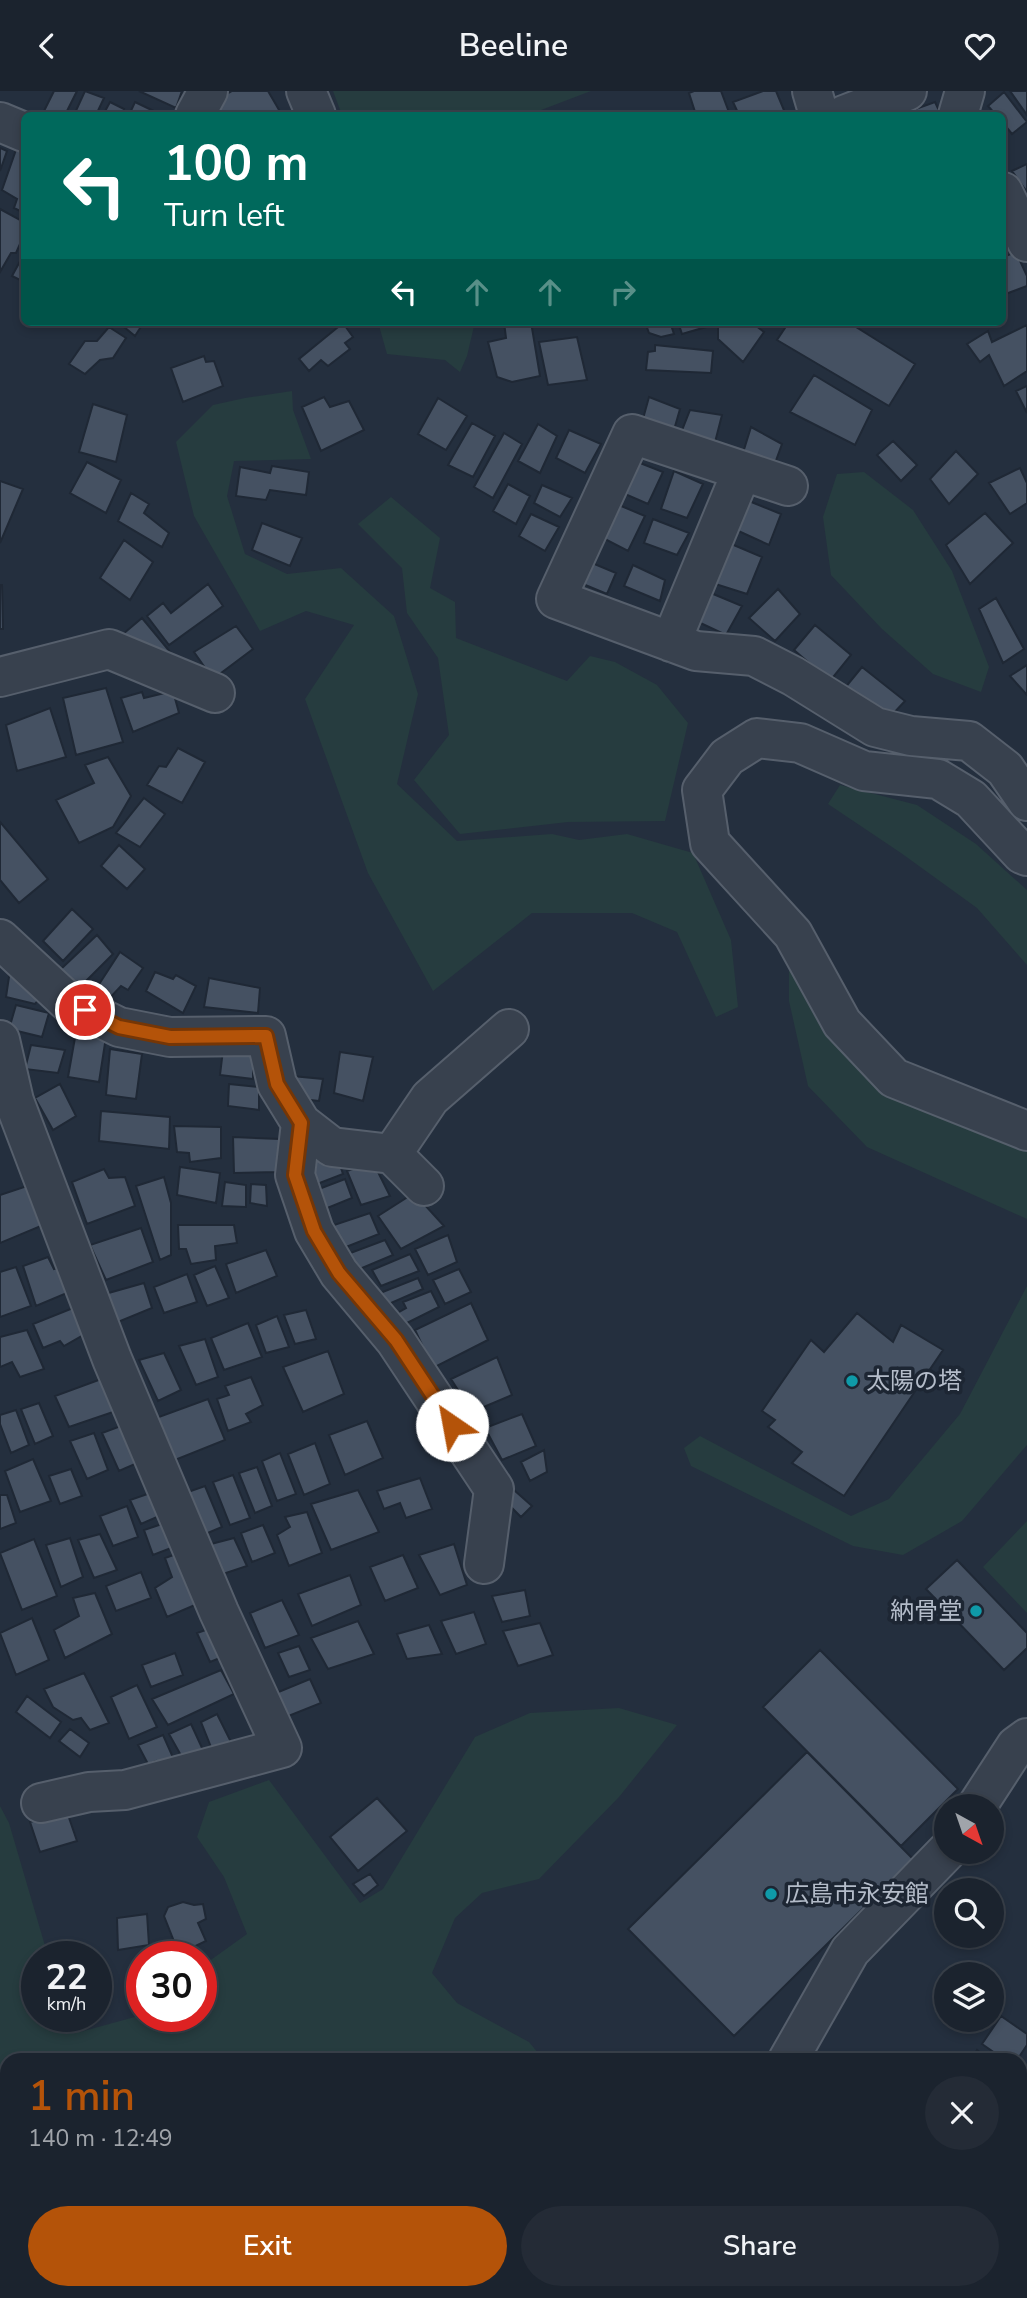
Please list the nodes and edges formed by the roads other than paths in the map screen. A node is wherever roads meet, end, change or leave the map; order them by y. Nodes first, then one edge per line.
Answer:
1 (208, 91) edge
2 (306, 91) edge
3 (812, 91) edge
4 (907, 91) edge
5 (965, 91) edge
6 (197, 112) edge
7 (315, 112) edge
8 (818, 112) edge
9 (852, 112) edge
10 (959, 112) edge
11 (0, 122) edge
12 (21, 131) edge
13 (742, 471) junction
14 (788, 486) dead end
15 (671, 642) junction
16 (0, 677) edge
17 (215, 693) dead end
18 (1027, 801) edge
19 (1027, 856) edge
20 (0, 931) edge
21 (0, 939) edge
22 (509, 1030) dead end
23 (0, 1040) edge
24 (301, 1123) junction
25 (1027, 1131) edge
26 (392, 1154) junction
27 (424, 1186) dead end
28 (484, 1564) dead end
29 (1027, 1738) edge
30 (985, 1794) edge
31 (41, 1803) dead end
32 (934, 1864) edge
33 (792, 2053) edge

1 - 6 street
2 - 7 street
3 - 8 street
4 - 9 street
5 - 10 street
11 - 12 street
13 - 14 street
13 - 15 street
13 - 15 street
15 - 18 street
16 - 17 street
19 - 25 street
20 - 21 street
21 - 24 street
22 - 26 street
23 - 31 street
24 - 26 street
24 - 28 street
26 - 27 street
29 - 30 street
32 - 33 street

